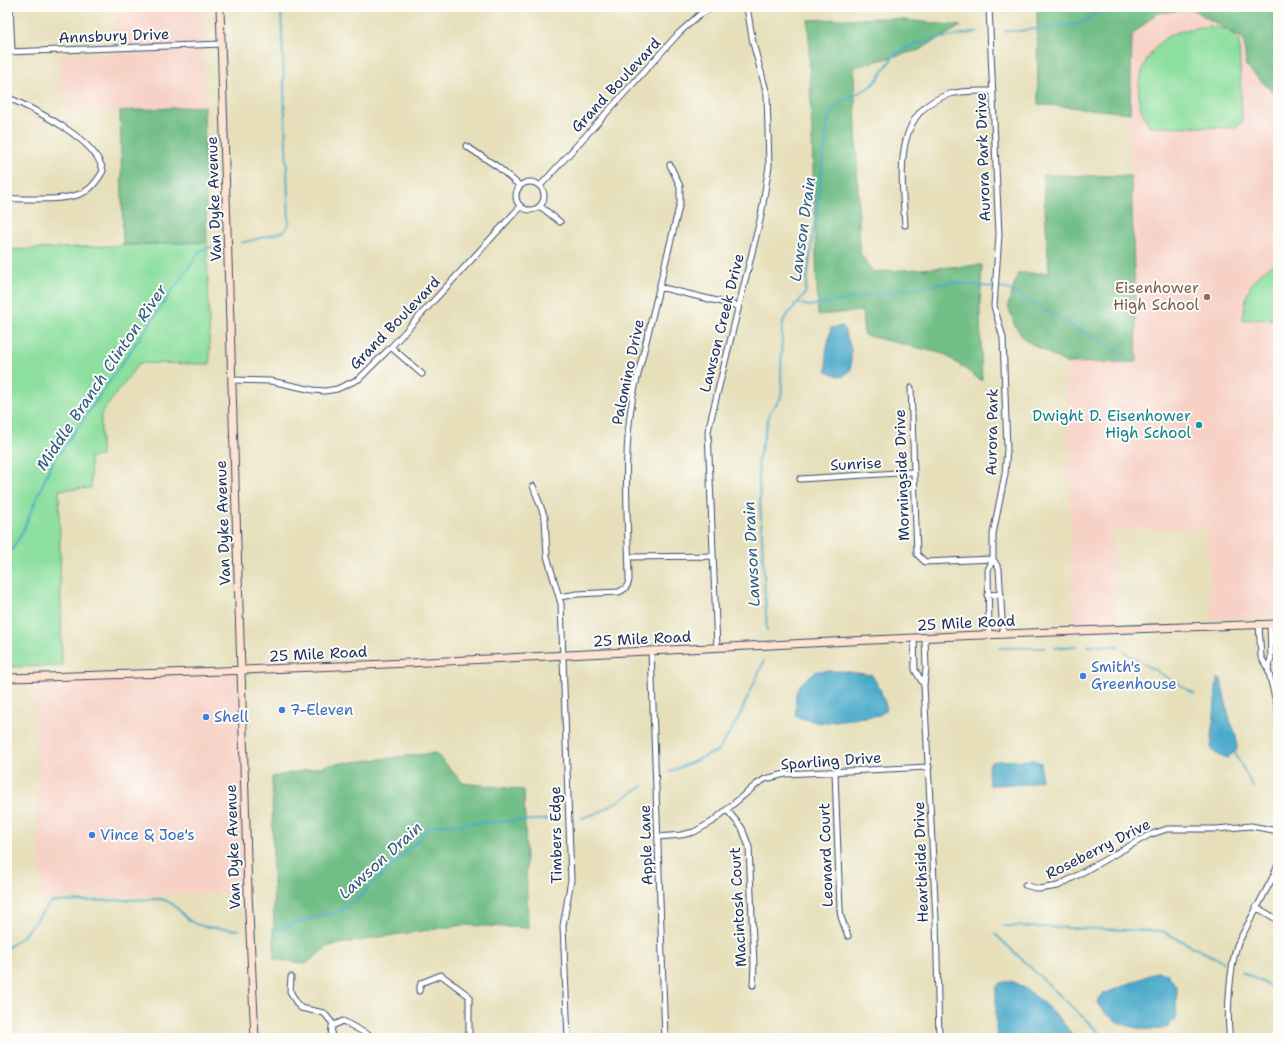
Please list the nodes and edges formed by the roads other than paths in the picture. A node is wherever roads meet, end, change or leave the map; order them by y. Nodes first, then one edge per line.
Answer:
1 (10, 7) edge
2 (220, 7) edge
3 (747, 7) edge
4 (989, 7) edge
5 (710, 8) edge
6 (222, 44) junction
7 (10, 52) edge
8 (993, 91) junction
9 (7, 97) edge
10 (466, 146) dead end
11 (670, 165) dead end
12 (520, 186) junction
13 (540, 186) junction
14 (7, 199) edge
15 (521, 206) junction
16 (540, 206) junction
17 (560, 222) dead end
18 (905, 225) dead end
19 (659, 287) junction
20 (738, 306) junction
21 (994, 306) joint
22 (391, 346) junction
23 (422, 374) dead end
24 (232, 380) junction
25 (911, 388) dead end
26 (914, 472) junction
27 (800, 479) dead end
28 (533, 486) dead end
29 (713, 556) junction
30 (629, 557) junction
31 (993, 559) junction
32 (1001, 594) junction
33 (987, 595) junction
34 (560, 597) junction
35 (1260, 624) junction
36 (1270, 624) junction
37 (1278, 624) edge
38 (989, 635) junction
39 (1003, 635) junction
40 (925, 638) junction
41 (914, 639) junction
42 (718, 648) junction
43 (650, 651) junction
44 (562, 655) junction
45 (1268, 669) junction
46 (240, 671) junction
47 (7, 678) edge
48 (924, 685) junction
49 (1278, 710) edge
50 (929, 767) junction
51 (835, 772) junction
52 (727, 810) junction
53 (1278, 831) edge
54 (658, 837) junction
55 (1278, 864) edge
56 (1025, 885) dead end
57 (1256, 907) junction
58 (1278, 920) edge
59 (848, 936) dead end
60 (291, 976) dead end
61 (753, 985) dead end
62 (419, 991) dead end
63 (334, 1026) junction
64 (255, 1038) edge
65 (331, 1038) edge
66 (374, 1038) edge
67 (469, 1038) edge
68 (568, 1038) edge
69 (665, 1038) edge
70 (939, 1038) edge
71 (1230, 1038) edge

1 - 7 street
2 - 6 street, Van Dyke Avenue
3 - 20 street, Lawson Creek Drive
4 - 8 street, Aurora Park Drive
5 - 13 street, Grand Boulevard
6 - 7 street, Annsbury Drive
6 - 24 street, Van Dyke Avenue
8 - 18 street
8 - 21 street, Aurora Park Drive
9 - 14 street
10 - 12 street
11 - 19 street, Palomino Drive
12 - 13 street
12 - 15 street
13 - 16 street
15 - 16 street
15 - 22 street, Grand Boulevard
16 - 17 street
19 - 20 street
19 - 30 street, Palomino Drive
20 - 29 street, Lawson Creek Drive
21 - 31 street, Aurora Park
22 - 23 street
22 - 24 street, Grand Boulevard
24 - 46 street, Van Dyke Avenue
25 - 26 street, Morningside Drive
26 - 27 street, Sunrise
26 - 31 street, Morningside Drive
28 - 34 street, Timbers Edge
29 - 30 street
29 - 42 street, Lawson Creek Drive
30 - 34 street, Palomino Drive
31 - 32 street, Aurora Park
31 - 33 street, Aurora Park
32 - 33 street
32 - 39 street, Aurora Park
33 - 38 street, Aurora Park
34 - 44 street, Timbers Edge
35 - 36 street, 25 Mile Road
35 - 39 street, 25 Mile Road
35 - 45 street
36 - 37 street, 25 Mile Road
36 - 45 street
38 - 39 street, 25 Mile Road
38 - 40 street, 25 Mile Road
40 - 41 street, 25 Mile Road
40 - 48 street, Hearthside Drive
41 - 42 street, 25 Mile Road
41 - 48 street, Hearthside Drive
42 - 43 street, 25 Mile Road
43 - 44 street, 25 Mile Road
43 - 54 street, Apple Lane
44 - 46 street, 25 Mile Road
44 - 68 street, Timbers Edge
45 - 49 street
46 - 47 street, 25 Mile Road
46 - 64 street, Van Dyke Avenue
48 - 50 street, Hearthside Drive
50 - 51 street, Sparling Drive
50 - 70 street, Hearthside Drive
51 - 52 street, Sparling Drive
51 - 59 street, Leonard Court
52 - 54 street, Sparling Drive
52 - 61 street, Macintosh Court
53 - 56 street, Roseberry Drive
54 - 69 street, Apple Lane
55 - 57 street
57 - 58 street
57 - 71 street
60 - 63 street
62 - 67 street
63 - 65 street
63 - 66 street

